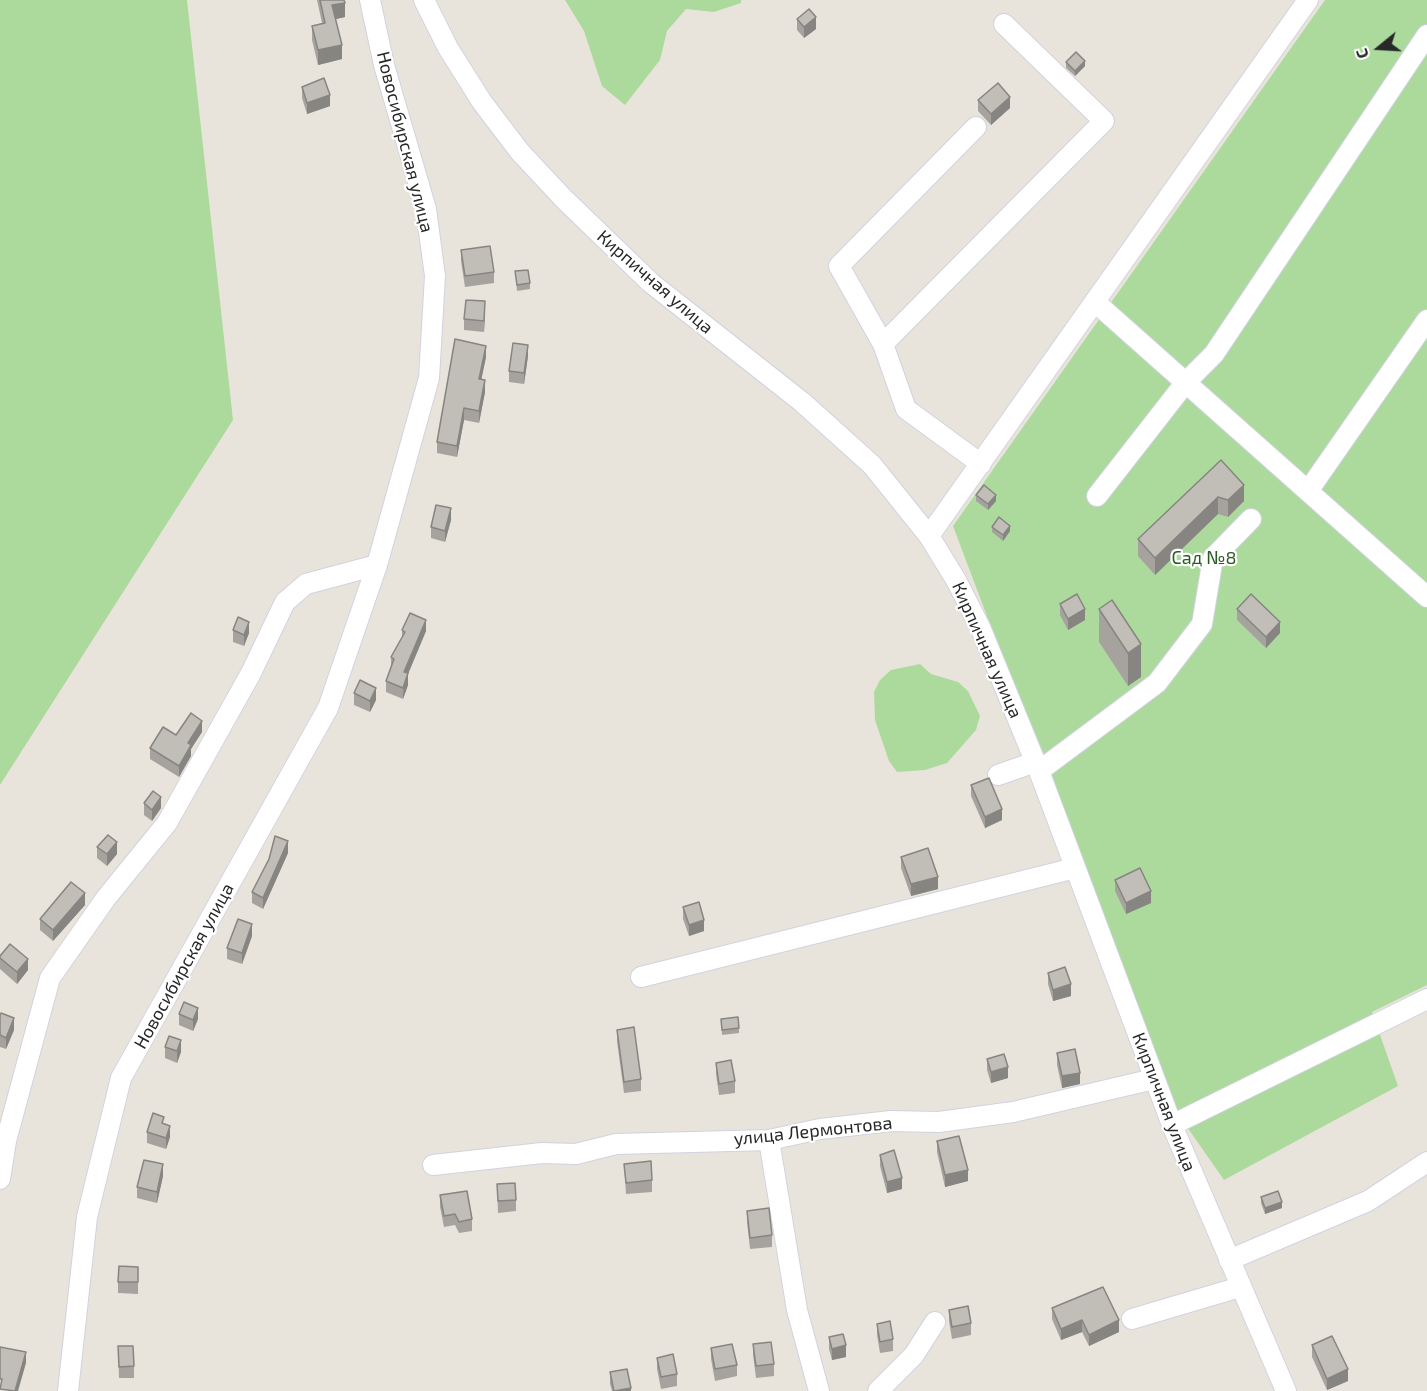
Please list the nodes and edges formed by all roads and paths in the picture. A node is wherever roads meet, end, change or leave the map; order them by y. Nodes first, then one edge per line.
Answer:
1 (370, 0) edge
2 (424, 0) edge
3 (1308, 0) edge
4 (1004, 24) dead end
5 (1427, 35) edge
6 (976, 128) dead end
7 (1095, 302) junction
8 (1427, 320) edge
9 (883, 344) junction
10 (1186, 382) junction
11 (981, 464) junction
12 (1308, 491) junction
13 (1097, 496) dead end
14 (1251, 519) dead end
15 (929, 536) junction
16 (377, 565) junction
17 (1427, 597) edge
18 (1037, 766) junction
19 (998, 775) dead end
20 (1075, 868) junction
21 (640, 976) dead end
22 (1427, 999) edge
23 (1154, 1079) junction
24 (1172, 1125) junction
25 (769, 1140) junction
26 (1427, 1162) edge
27 (433, 1165) dead end
28 (0, 1179) edge
29 (1229, 1260) junction
30 (1240, 1287) junction
31 (1132, 1319) dead end
32 (935, 1322) dead end
33 (68, 1391) edge
34 (819, 1391) edge
35 (878, 1391) edge
36 (1286, 1391) edge

1 - 16 street, Новосибирская улица
2 - 15 street, Кирпичная улица
3 - 7 street
4 - 9 street
5 - 10 street
6 - 9 street
7 - 10 street
7 - 11 street
8 - 12 street
9 - 11 street
10 - 12 street
10 - 13 street
11 - 15 street
12 - 17 street
14 - 18 street
15 - 18 street, Кирпичная улица
16 - 28 street
16 - 33 street, Новосибирская улица
18 - 19 street
18 - 20 street, Кирпичная улица
20 - 21 street
20 - 23 street, Кирпичная улица
22 - 24 street
23 - 24 street, Кирпичная улица
23 - 25 street, улица Лермонтова
24 - 29 street, Кирпичная улица
25 - 27 street, улица Лермонтова
25 - 34 street
26 - 29 street
29 - 30 street, Кирпичная улица
30 - 31 street
30 - 36 street, Кирпичная улица
32 - 35 street

